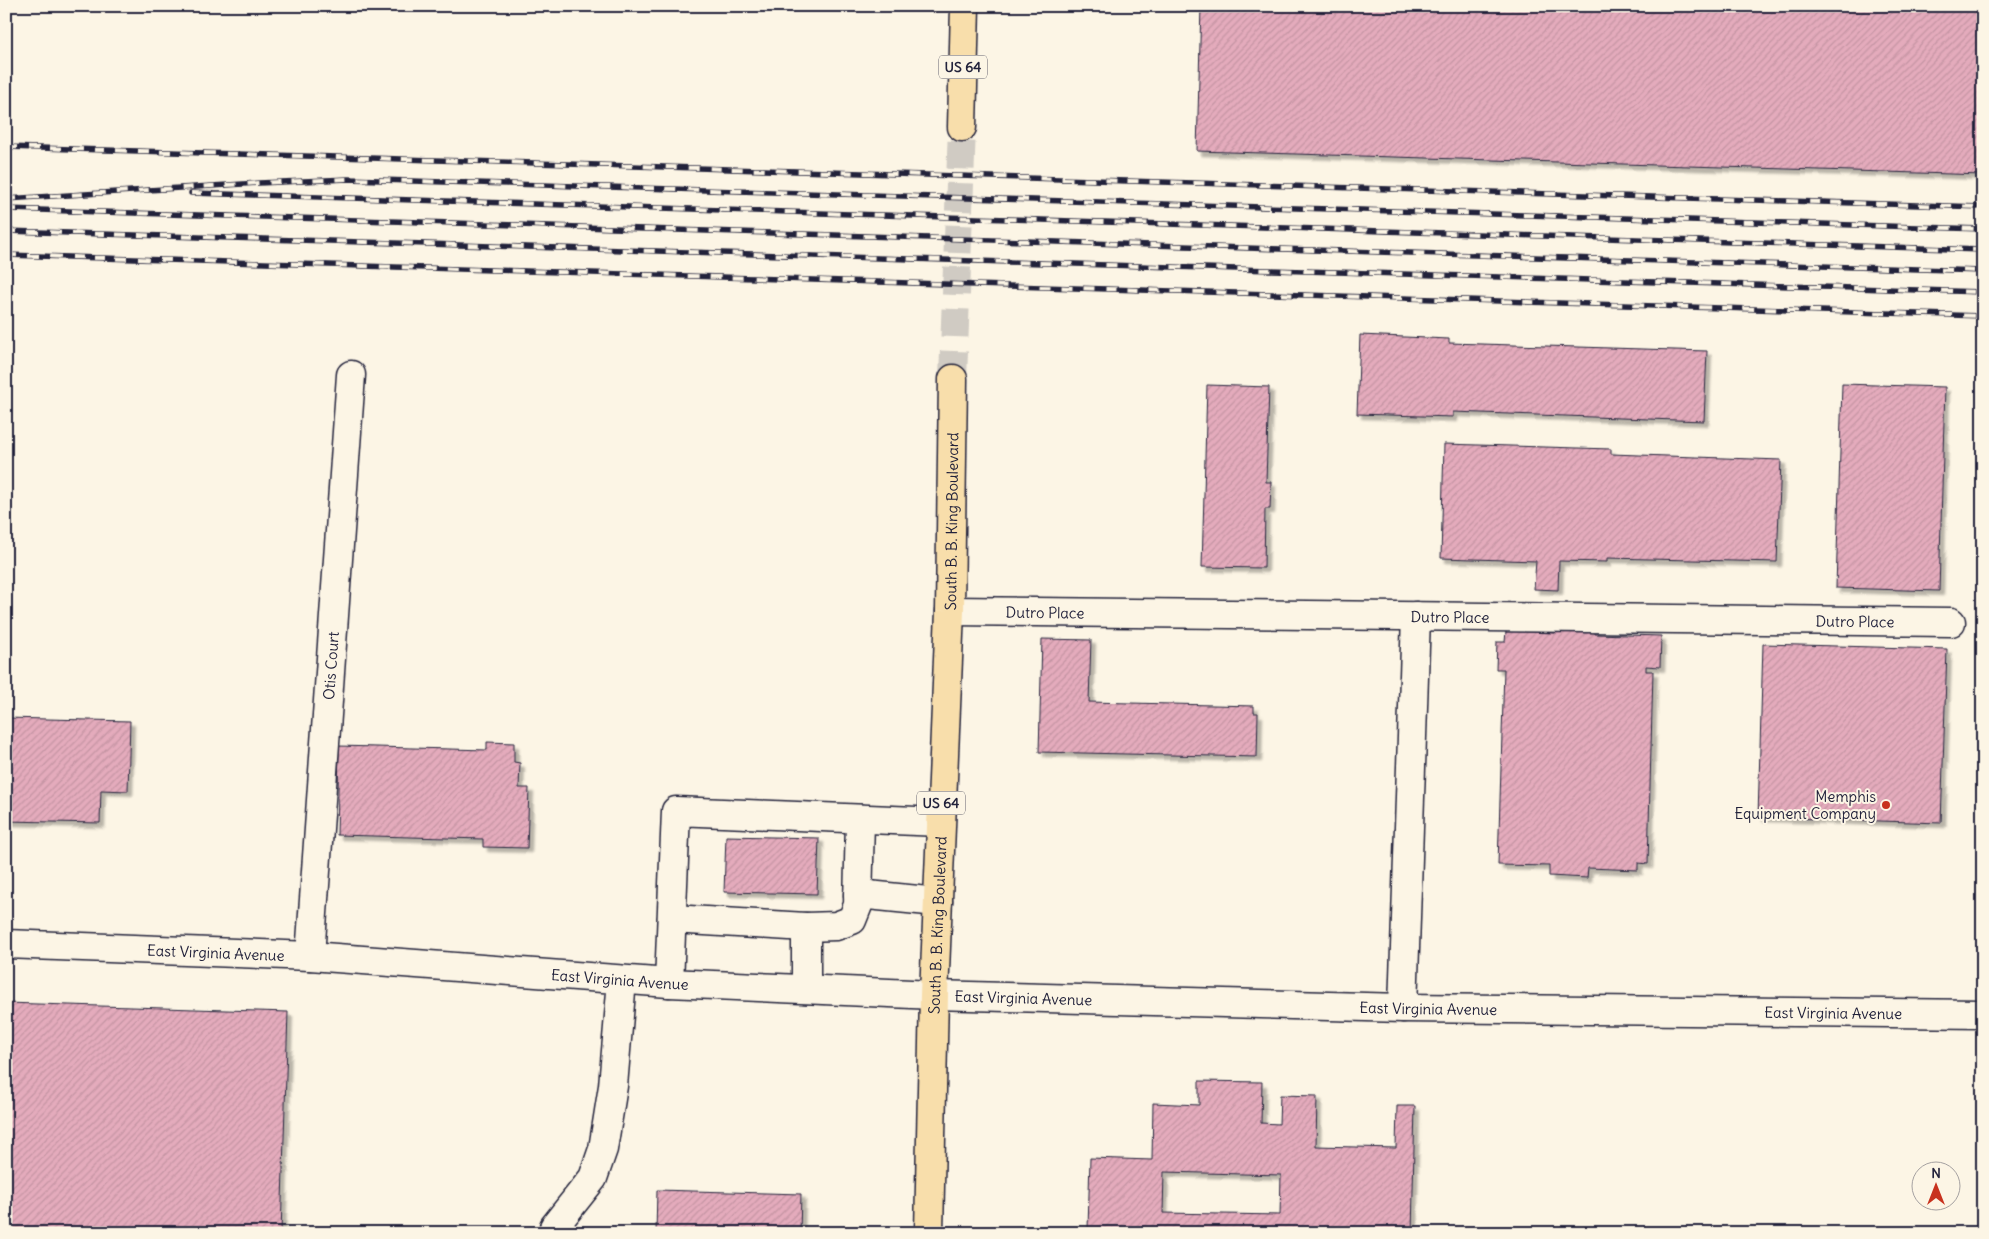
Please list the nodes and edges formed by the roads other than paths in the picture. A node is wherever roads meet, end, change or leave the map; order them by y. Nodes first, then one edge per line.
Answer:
1 (965, 6) edge
2 (962, 127) tunnel mouth
3 (352, 375) dead end
4 (952, 378) tunnel mouth
5 (950, 611) junction
6 (1416, 616) junction
7 (1951, 622) dead end
8 (860, 819) junction
9 (940, 822) junction
10 (858, 894) junction
11 (938, 902) junction
12 (672, 919) junction
13 (806, 927) junction
14 (6, 944) edge
15 (310, 956) junction
16 (622, 980) junction
17 (669, 983) junction
18 (806, 989) junction
19 (934, 995) junction
20 (1403, 1008) junction
21 (1983, 1014) edge
22 (552, 1231) edge
23 (929, 1233) edge

1 - 2 main road, US 64
3 - 15 street, Otis Court
4 - 5 main road, South B. B. King Boulevard / US 64
5 - 6 street, Dutro Place
5 - 9 main road, South B. B. King Boulevard / US 64
6 - 7 street, Dutro Place
6 - 20 street
8 - 9 street
8 - 10 street
8 - 12 street
9 - 11 main road, South B. B. King Boulevard / US 64
10 - 11 street
10 - 13 street
11 - 19 main road, South B. B. King Boulevard / US 64
12 - 13 street
12 - 17 street
13 - 18 street
14 - 15 street, East Virginia Avenue
15 - 16 street, East Virginia Avenue
16 - 17 street, East Virginia Avenue
16 - 22 street
17 - 18 street, East Virginia Avenue
18 - 19 street, East Virginia Avenue
19 - 20 street, East Virginia Avenue
19 - 23 main road, South B. B. King Boulevard / US 64
20 - 21 street, East Virginia Avenue

